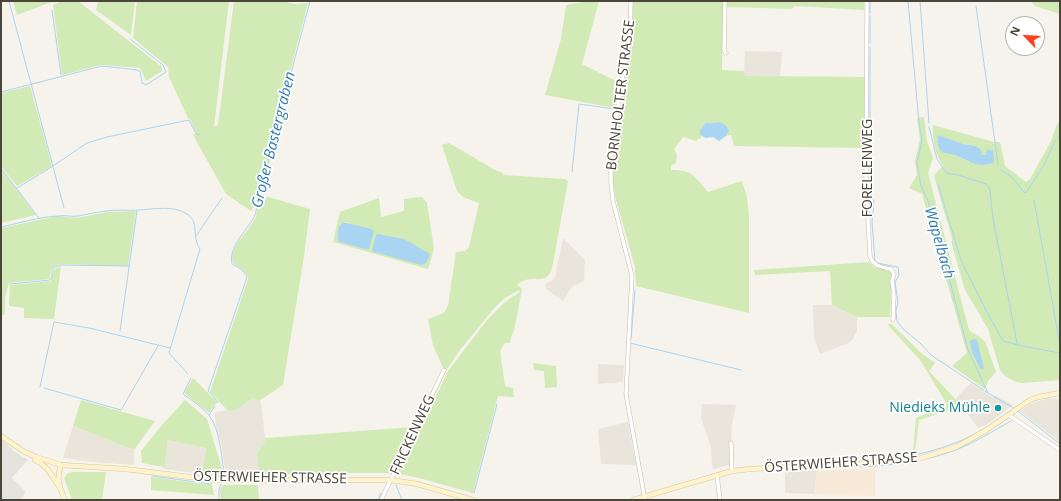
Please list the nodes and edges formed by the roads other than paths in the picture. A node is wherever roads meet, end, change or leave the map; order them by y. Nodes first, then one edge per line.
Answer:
1 (631, 1) edge
2 (725, 1) edge
3 (867, 1) edge
4 (726, 53) dead end
5 (893, 320) dead end
6 (444, 370) dead end
7 (1060, 393) edge
8 (1010, 414) junction
9 (1, 436) edge
10 (732, 443) dead end
11 (1060, 450) edge
12 (55, 463) junction
13 (61, 465) junction
14 (732, 471) junction
15 (717, 475) junction
16 (53, 477) junction
17 (392, 480) junction
18 (60, 488) junction
19 (644, 498) edge
20 (65, 500) edge
21 (382, 500) edge
22 (473, 500) edge
23 (633, 500) edge
24 (720, 500) edge

1 - 19 street, BORNHOLTER STRASSE
2 - 4 street
3 - 5 street, FORELLENWEG
6 - 17 street, FRICKENWEG
7 - 8 street, ÖSTERWIEHER STRASSE
8 - 11 street
8 - 14 street, ÖSTERWIEHER STRASSE
9 - 12 street, ÖSTERWIEHER STRASSE
9 - 16 street, ÖSTERWIEHER STRASSE
10 - 14 street
12 - 13 street, ÖSTERWIEHER STRASSE
12 - 16 street
13 - 17 street, ÖSTERWIEHER STRASSE
13 - 18 street
14 - 15 street, ÖSTERWIEHER STRASSE
15 - 19 street, ÖSTERWIEHER STRASSE
15 - 24 street
16 - 18 street, ÖSTERWIEHER STRASSE
17 - 21 street, FRICKENWEG
17 - 22 street, ÖSTERWIEHER STRASSE
18 - 20 street
19 - 23 street, ÖSTERWIEHER STRASSE

